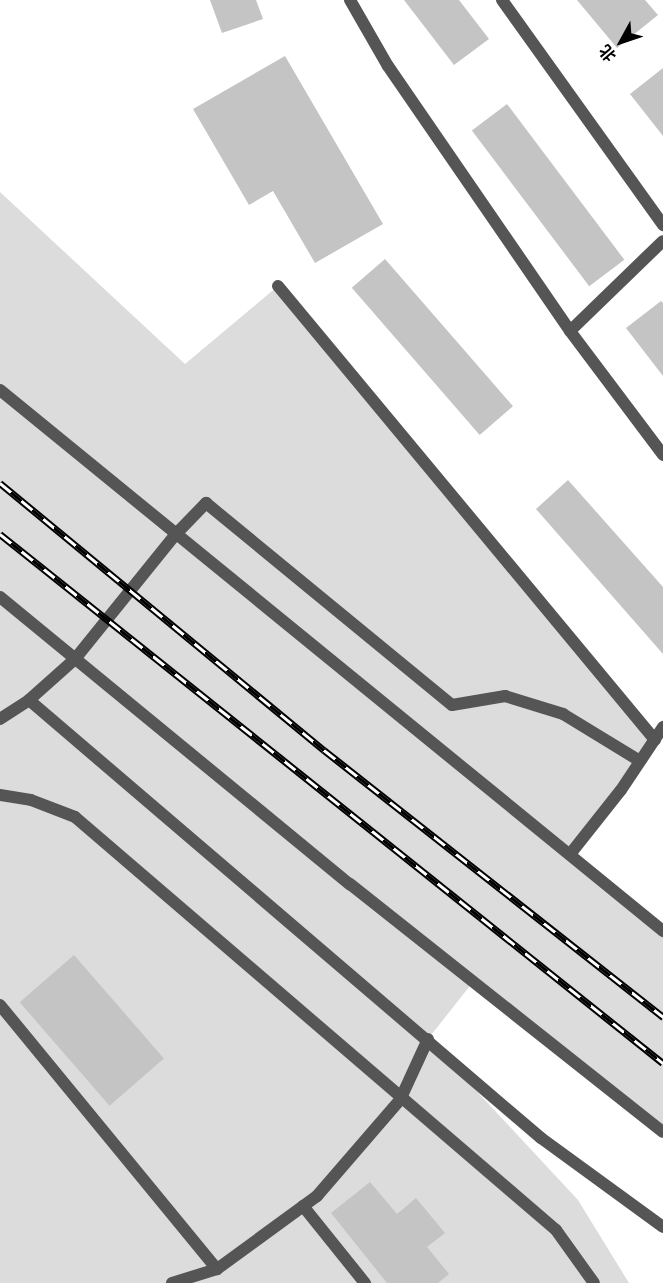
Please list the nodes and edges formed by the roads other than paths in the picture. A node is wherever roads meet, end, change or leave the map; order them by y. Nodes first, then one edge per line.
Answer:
1 (350, 0) edge
2 (502, 0) edge
3 (663, 225) edge
4 (663, 241) edge
5 (278, 286) dead end
6 (570, 331) junction
7 (0, 390) edge
8 (663, 455) edge
9 (175, 534) junction
10 (0, 597) edge
11 (75, 659) junction
12 (29, 700) junction
13 (0, 719) edge
14 (663, 727) edge
15 (655, 740) junction
16 (640, 761) junction
17 (0, 795) edge
18 (571, 853) junction
19 (663, 931) edge
20 (0, 1005) edge
21 (428, 1039) junction
22 (400, 1100) junction
23 (663, 1132) edge
24 (303, 1206) junction
25 (663, 1227) edge
26 (217, 1269) junction
27 (172, 1283) edge
28 (365, 1283) edge
29 (594, 1283) edge

1 - 6 street
2 - 3 street
4 - 6 street
5 - 15 street
6 - 8 street
7 - 9 street
9 - 11 street
9 - 16 street
9 - 18 street
10 - 11 street
11 - 12 street
11 - 23 street
12 - 13 street
12 - 21 street
14 - 15 street
15 - 16 street
16 - 18 street
17 - 22 street
18 - 19 street
20 - 26 street
21 - 22 street
21 - 25 street
22 - 24 street
22 - 29 street
24 - 26 street
24 - 28 street
26 - 27 street

